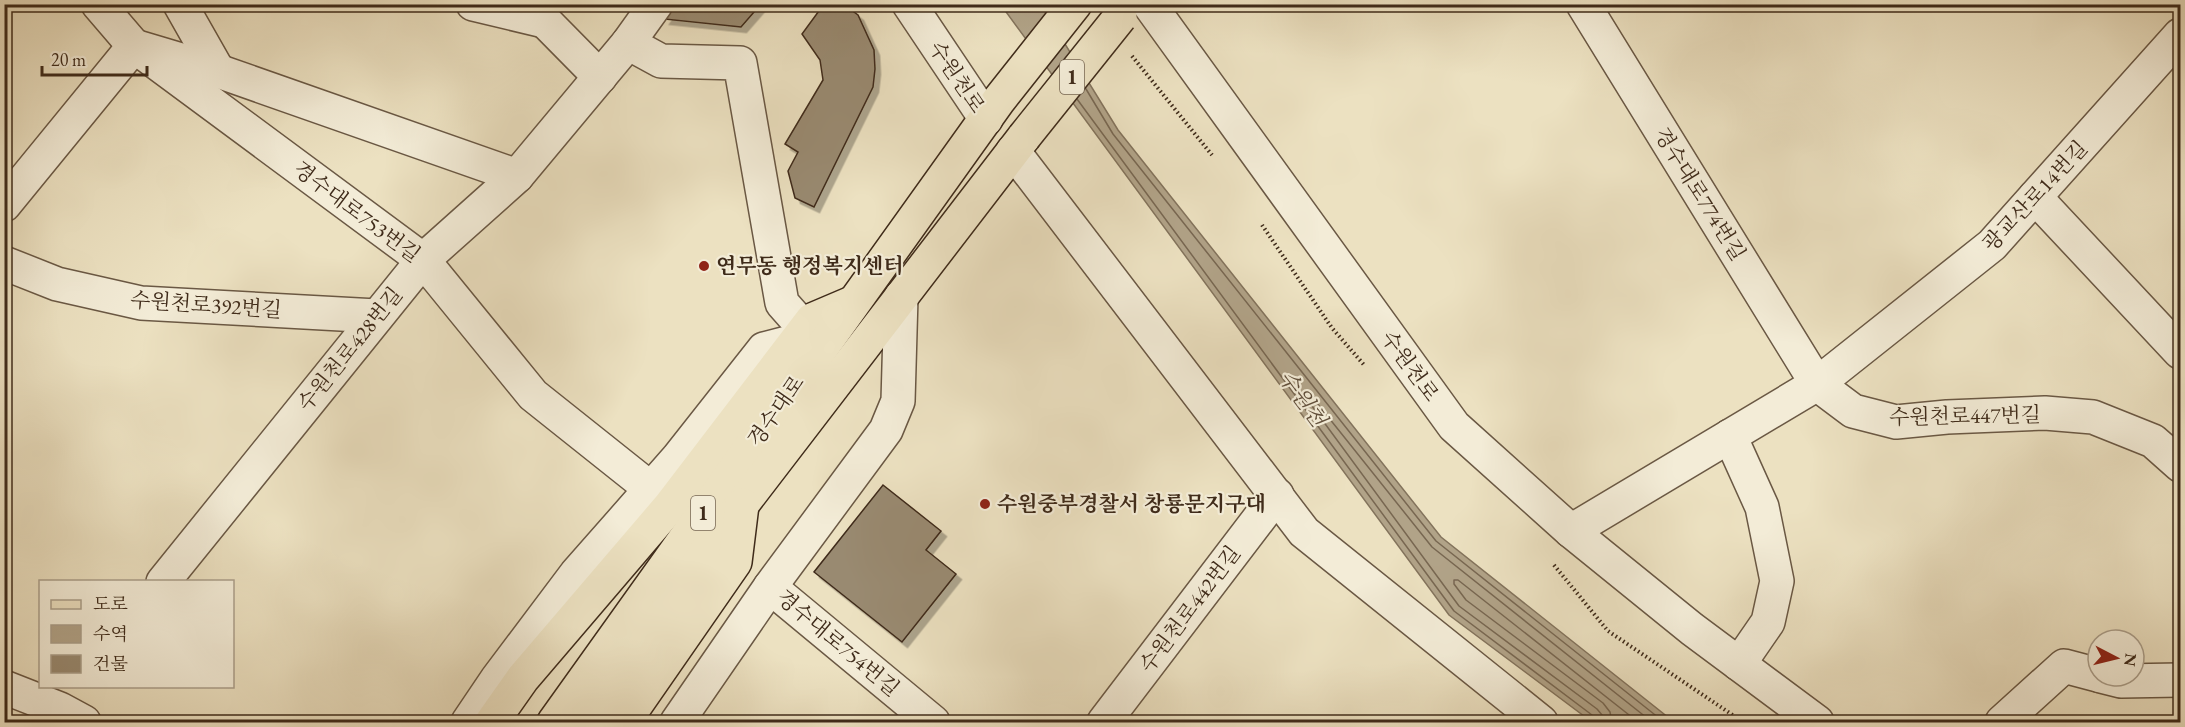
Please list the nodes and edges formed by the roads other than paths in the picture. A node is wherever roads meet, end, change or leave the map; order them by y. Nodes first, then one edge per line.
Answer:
1 (98, 4) edge
2 (180, 4) edge
3 (473, 4) edge
4 (656, 4) edge
5 (909, 4) edge
6 (1075, 4) edge
7 (1583, 4) edge
8 (1133, 9) edge
9 (536, 13) edge
10 (2181, 35) edge
11 (628, 43) junction
12 (134, 46) junction
13 (218, 71) junction
14 (600, 77) junction
15 (993, 110) junction
16 (1018, 144) junction
17 (517, 176) junction
18 (2036, 197) junction
19 (4, 205) edge
20 (423, 261) junction
21 (4, 263) edge
22 (901, 297) junction
23 (852, 303) junction
24 (377, 316) junction
25 (800, 335) junction
26 (2181, 352) edge
27 (1817, 384) junction
28 (1730, 436) junction
29 (2181, 465) edge
30 (651, 489) junction
31 (1276, 495) junction
32 (742, 503) junction
33 (1571, 531) junction
34 (165, 580) edge
35 (770, 587) junction
36 (1739, 664) junction
37 (2086, 672) edge
38 (2181, 680) edge
39 (2146, 681) edge
40 (4, 687) edge
41 (74, 706) edge
42 (468, 723) edge
43 (492, 723) edge
44 (554, 723) edge
45 (592, 723) edge
46 (624, 723) edge
47 (677, 723) edge
48 (933, 723) edge
49 (1104, 723) edge
50 (1541, 723) edge
51 (1817, 723) edge
52 (2002, 723) edge

1 - 12 street, 경수대로753번길
2 - 13 street
3 - 9 street
4 - 11 street, 수원천로428번길
5 - 15 street, 수원천로
6 - 15 main road, 1
7 - 27 street, 경수대로774번길
8 - 16 main road, 1, bridge
8 - 33 street, 수원천로
9 - 14 street
10 - 18 street, 광교산로14번길
11 - 14 street, 수원천로428번길
11 - 25 street
12 - 13 street
12 - 19 street
12 - 20 street, 경수대로753번길
13 - 17 street
14 - 17 street, 수원천로428번길
15 - 23 main road, 경수대로 / 1
16 - 22 main road, 경수대로 / 1
16 - 31 street
17 - 20 street, 수원천로428번길
18 - 26 street
18 - 27 street, 광교산로14번길
20 - 24 street, 수원천로428번길
20 - 30 street, 경수대로753번길
21 - 24 street, 수원천로392번길
22 - 32 main road, 경수대로 / 1
22 - 35 street
23 - 25 main road
23 - 44 main road, 경수대로 / 1
24 - 34 street, 수원천로428번길
25 - 30 street
25 - 43 main road
27 - 28 street
27 - 29 street, 수원천로447번길
28 - 33 street
28 - 36 street
30 - 42 street
31 - 49 street, 수원천로442번길
31 - 50 street
32 - 45 main road, 경수대로 / 1
32 - 46 main road
33 - 36 street, 수원천로
35 - 47 street
35 - 48 street, 경수대로754번길
36 - 51 street, 수원천로
37 - 52 street
38 - 39 street
40 - 41 street

